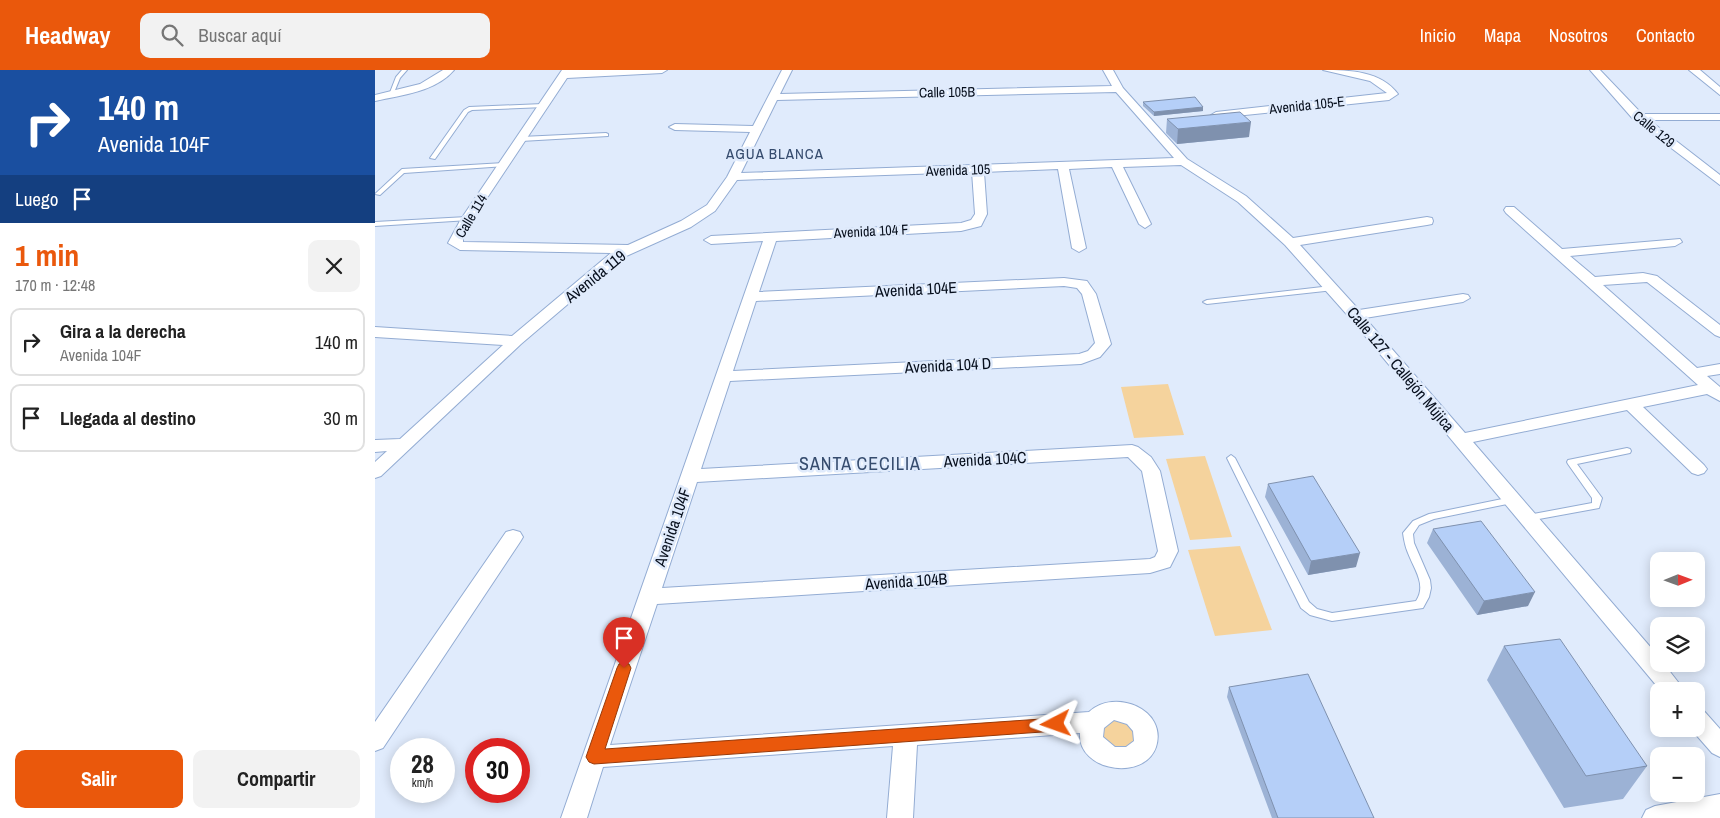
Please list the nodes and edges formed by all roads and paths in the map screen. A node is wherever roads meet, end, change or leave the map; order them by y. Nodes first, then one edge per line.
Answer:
1 (395, 70) edge
2 (405, 70) edge
3 (449, 70) edge
4 (662, 70) edge
5 (787, 70) edge
6 (1108, 70) edge
7 (1328, 70) edge
8 (1595, 70) edge
9 (1694, 70) edge
10 (566, 72) edge
11 (1119, 88) junction
12 (392, 90) junction
13 (1720, 92) edge
14 (774, 97) junction
15 (375, 98) edge
16 (543, 106) junction
17 (1206, 116) edge
18 (1637, 117) junction
19 (1720, 117) edge
20 (702, 122) junction
21 (675, 126) dead end
22 (730, 128) junction
23 (758, 129) junction
24 (606, 136) dead end
25 (521, 139) junction
26 (690, 141) dead end
27 (720, 143) dead end
28 (433, 158) dead end
29 (1183, 161) junction
30 (1117, 164) junction
31 (503, 165) junction
32 (1063, 166) junction
33 (978, 170) junction
34 (733, 177) junction
35 (1720, 181) edge
36 (378, 194) dead end
37 (1510, 210) dead end
38 (467, 219) junction
39 (1427, 221) dead end
40 (375, 224) edge
41 (1145, 224) dead end
42 (771, 236) junction
43 (711, 240) dead end
44 (1291, 242) junction
45 (1675, 242) dead end
46 (1079, 248) dead end
47 (629, 249) junction
48 (1559, 253) junction
49 (1591, 282) junction
50 (1082, 284) joint
51 (1331, 288) junction
52 (749, 297) junction
53 (1463, 298) dead end
54 (1207, 302) dead end
55 (1355, 315) junction
56 (375, 332) edge
57 (1720, 332) edge
58 (516, 341) junction
59 (1720, 369) edge
60 (1693, 373) junction
61 (723, 376) junction
62 (1715, 392) edge
63 (1631, 404) junction
64 (1461, 439) junction
65 (405, 444) junction
66 (375, 446) edge
67 (1627, 451) dead end
68 (1231, 458) dead end
69 (1698, 469) dead end
70 (375, 472) edge
71 (689, 476) junction
72 (1512, 500) junction
73 (1528, 518) junction
74 (513, 537) dead end
75 (1163, 562) joint
76 (648, 597) junction
77 (1666, 682) edge
78 (1094, 722) dead end
79 (1705, 728) edge
80 (906, 735) junction
81 (375, 741) edge
82 (1720, 746) edge
83 (594, 757) junction
84 (1720, 806) edge
85 (574, 818) edge
86 (900, 818) edge
87 (1655, 818) edge

1 - 12 lane
2 - 12 lane
3 - 12 street
4 - 10 street
5 - 14 street, Avenida 119
6 - 11 street, Calle 127 - Callejón Mújica
7 - 17 street, Avenida 105-E
8 - 18 street, Calle 129
9 - 13 street
10 - 16 street, Calle 114
11 - 14 street, Calle 105B
11 - 29 street, Calle 127 - Callejón Mújica
12 - 15 street
14 - 23 street, Avenida 119
16 - 25 street, Calle 114
16 - 28 lane
18 - 19 street
18 - 35 street, Calle 129
20 - 21 street
20 - 22 street
20 - 26 street
22 - 23 street
22 - 27 street
23 - 34 street, Avenida 119
24 - 25 lane
25 - 31 street, Calle 114
29 - 30 street, Avenida 105
29 - 44 street, Calle 127 - Callejón Mújica
30 - 32 street, Avenida 105
30 - 41 street
31 - 36 lane
31 - 38 street, Calle 114
32 - 33 street, Avenida 105
32 - 46 street
33 - 34 street, Avenida 105
33 - 42 street, Avenida 104 F
34 - 47 street, Avenida 119
37 - 48 street
38 - 40 lane
38 - 47 street, Calle 114
39 - 44 street
42 - 43 street, Avenida 104 F
42 - 52 street, Avenida 104F
44 - 51 street, Calle 127 - Callejón Mújica
45 - 48 street
47 - 58 street, Avenida 119
48 - 49 street
49 - 57 street
49 - 60 street
50 - 52 street, Avenida 104E
50 - 61 street, Avenida 104 D
51 - 54 lane
51 - 55 street, Calle 127 - Callejón Mújica
52 - 61 street, Avenida 104F
53 - 55 street
55 - 64 street, Calle 127 - Callejón Mújica
56 - 58 street
58 - 65 street, Avenida 119
59 - 60 street
60 - 62 street
61 - 71 street, Avenida 104F
62 - 63 street
63 - 64 street
63 - 69 street
64 - 72 street, Calle 127 - Callejón Mújica
65 - 66 street
65 - 70 street, Avenida 119
67 - 73 lane
68 - 72 lane
71 - 75 street, Avenida 104C
71 - 76 street, Avenida 104F
72 - 73 street, Calle 127 - Callejón Mújica
73 - 77 street, Calle 127 - Callejón Mújica
74 - 81 street
75 - 76 street, Avenida 104B
76 - 83 street, Avenida 104F
78 - 80 street
79 - 82 street
80 - 83 street
80 - 86 street
83 - 85 street, Avenida 104F
84 - 87 street

